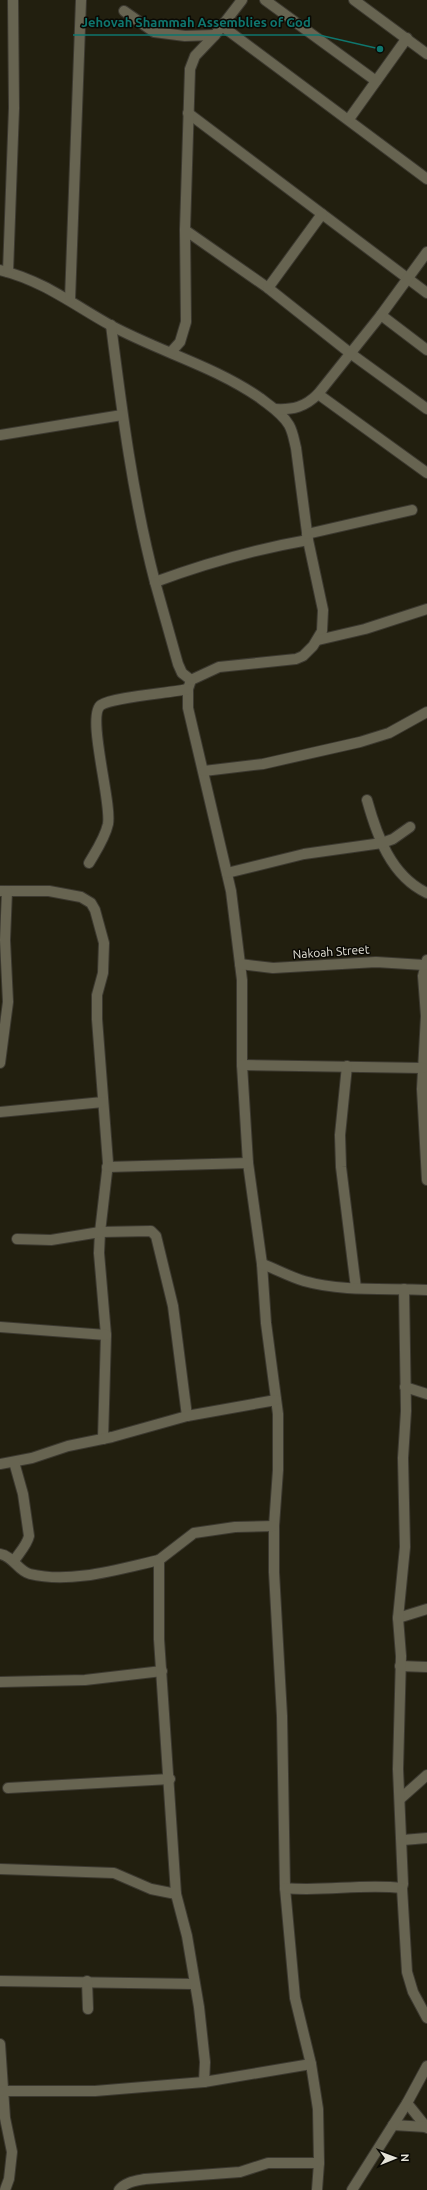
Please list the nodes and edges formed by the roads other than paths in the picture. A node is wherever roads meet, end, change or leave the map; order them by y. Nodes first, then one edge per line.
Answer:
1 (13, 0) edge
2 (81, 0) edge
3 (242, 0) edge
4 (265, 0) edge
5 (354, 0) edge
6 (124, 11) dead end
7 (222, 26) junction
8 (215, 35) junction
9 (407, 38) junction
10 (427, 54) edge
11 (376, 81) junction
12 (188, 113) junction
13 (349, 120) junction
14 (427, 179) edge
15 (322, 214) junction
16 (185, 230) junction
17 (427, 252) edge
18 (4, 271) edge
19 (408, 279) junction
20 (268, 288) junction
21 (427, 293) edge
22 (70, 300) junction
23 (381, 315) junction
24 (111, 325) junction
25 (427, 350) edge
26 (171, 352) junction
27 (350, 353) junction
28 (318, 394) junction
29 (275, 409) junction
30 (427, 409) edge
31 (122, 415) junction
32 (0, 435) edge
33 (427, 473) edge
34 (412, 510) dead end
35 (307, 537) junction
36 (155, 582) junction
37 (427, 609) edge
38 (318, 640) junction
39 (190, 685) junction
40 (427, 712) edge
41 (204, 771) junction
42 (367, 800) dead end
43 (410, 827) dead end
44 (382, 843) junction
45 (89, 863) dead end
46 (227, 873) junction
47 (4, 891) edge
48 (427, 893) edge
49 (426, 962) edge
50 (240, 964) junction
51 (0, 1062) edge
52 (242, 1065) junction
53 (347, 1066) junction
54 (423, 1068) junction
55 (103, 1102) junction
56 (0, 1112) edge
57 (248, 1163) junction
58 (426, 1165) edge
59 (108, 1167) junction
60 (427, 1180) edge
61 (100, 1232) junction
62 (17, 1239) dead end
63 (262, 1264) junction
64 (356, 1288) junction
65 (404, 1289) junction
66 (427, 1290) edge
67 (0, 1327) edge
68 (106, 1335) junction
69 (405, 1387) junction
70 (427, 1394) edge
71 (276, 1400) junction
72 (187, 1416) junction
73 (104, 1439) junction
74 (14, 1462) junction
75 (0, 1464) edge
76 (274, 1526) junction
77 (0, 1554) edge
78 (159, 1560) junction
79 (14, 1561) junction
80 (427, 1609) edge
81 (398, 1618) junction
82 (400, 1666) junction
83 (427, 1666) edge
84 (162, 1672) junction
85 (0, 1682) edge
86 (427, 1775) edge
87 (170, 1779) junction
88 (8, 1788) dead end
89 (400, 1799) junction
90 (427, 1838) edge
91 (403, 1840) junction
92 (0, 1869) edge
93 (285, 1888) junction
94 (402, 1888) junction
95 (176, 1894) junction
96 (0, 1981) edge
97 (87, 1981) junction
98 (194, 1984) junction
99 (88, 2010) dead end
100 (427, 2018) edge
101 (0, 2044) edge
102 (311, 2064) junction
103 (427, 2066) edge
104 (204, 2082) junction
105 (4, 2091) junction
106 (407, 2103) junction
107 (393, 2125) junction
108 (427, 2127) edge
109 (319, 2163) junction
110 (5, 2190) edge
111 (119, 2190) edge
112 (317, 2190) edge
113 (352, 2190) edge

1 - 18 street
2 - 22 street
3 - 7 street
4 - 11 street
5 - 9 street
6 - 8 street
7 - 8 street
7 - 13 street
8 - 12 street
9 - 10 street
9 - 11 street
11 - 13 street
12 - 15 street
12 - 16 street
13 - 14 street
15 - 19 street
15 - 20 street
16 - 20 street
16 - 26 street
17 - 19 street
18 - 22 street
19 - 21 street
19 - 23 street
20 - 27 street
22 - 24 street
23 - 25 street
23 - 27 street
24 - 26 street
24 - 31 street
26 - 29 street
27 - 28 street
27 - 30 street
28 - 29 street
28 - 33 street
29 - 35 street
31 - 32 street
31 - 36 street
34 - 35 street
35 - 36 street
35 - 38 street
36 - 39 street
37 - 38 street
38 - 39 street
39 - 41 street
39 - 45 street
40 - 41 street
41 - 46 street
42 - 44 street
43 - 44 street
44 - 46 street
44 - 48 street
46 - 50 street
47 - 51 street
47 - 55 street
49 - 50 street, Nakoah Street
49 - 54 street
50 - 52 street
52 - 53 street
52 - 57 street
53 - 54 street
53 - 64 street
54 - 58 street
55 - 56 street
55 - 59 street
57 - 59 street
57 - 63 street
58 - 60 street
59 - 61 street
61 - 62 street
61 - 68 street
61 - 72 street
63 - 64 street
63 - 71 street
64 - 65 street
65 - 66 street
65 - 69 street
67 - 68 street
68 - 73 street
69 - 70 street
69 - 81 street
71 - 72 street
71 - 76 street
72 - 73 street
73 - 74 street
74 - 75 street
74 - 79 street
76 - 78 street
76 - 93 street
77 - 79 street
78 - 79 street
78 - 84 street
80 - 81 street
81 - 82 street
82 - 83 street
82 - 89 street
84 - 85 street
84 - 87 street
86 - 89 street
87 - 88 street
87 - 95 street
89 - 91 street
90 - 91 street
91 - 94 street
92 - 95 street
93 - 94 street
93 - 102 street
94 - 100 street
95 - 98 street
96 - 97 street
97 - 98 street
97 - 99 street
98 - 104 street
101 - 105 street
102 - 104 street
102 - 109 street
103 - 106 street
104 - 105 street
105 - 110 street
106 - 107 street
106 - 108 street
107 - 108 street
107 - 113 street
109 - 111 street
109 - 112 street

